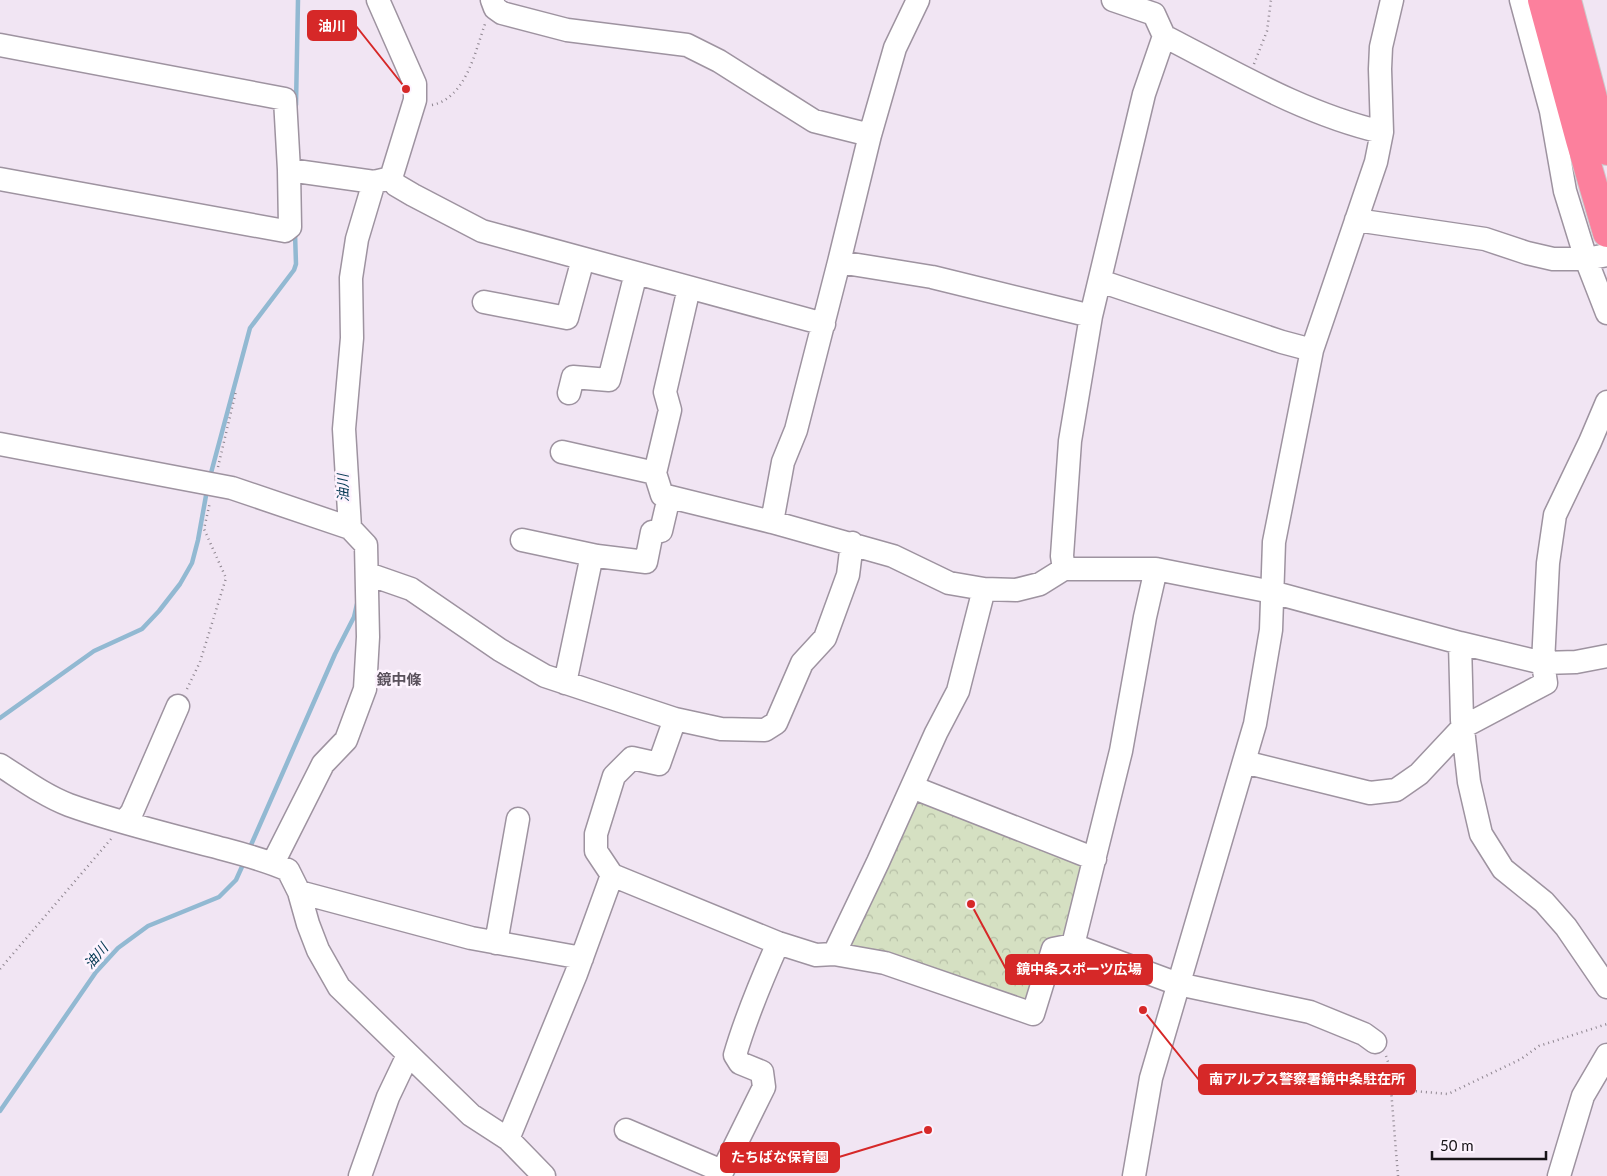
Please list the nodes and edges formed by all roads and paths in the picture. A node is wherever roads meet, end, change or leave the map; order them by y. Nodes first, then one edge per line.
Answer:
1 (378, 0) edge
2 (918, 0) edge
3 (1113, 0) edge
4 (1272, 0) edge
5 (1392, 0) edge
6 (1521, 0) edge
7 (1542, 0) edge
8 (1566, 0) edge
9 (1580, 0) edge
10 (494, 4) edge
11 (1164, 36) junction
12 (0, 45) edge
13 (1248, 79) junction
14 (415, 100) junction
15 (1607, 108) edge
16 (1382, 132) junction
17 (870, 135) junction
18 (1607, 151) edge
19 (289, 170) junction
20 (0, 179) edge
21 (382, 180) junction
22 (1356, 220) junction
23 (1607, 233) edge
24 (1597, 257) edge
25 (583, 259) junction
26 (839, 262) junction
27 (636, 273) junction
28 (1100, 281) junction
29 (689, 288) junction
30 (484, 302) dead end
31 (1607, 313) edge
32 (1091, 316) junction
33 (824, 324) junction
34 (1312, 350) junction
35 (236, 391) dead end
36 (569, 393) dead end
37 (1607, 402) edge
38 (0, 444) edge
39 (562, 452) dead end
40 (655, 474) junction
41 (214, 484) junction
42 (669, 497) junction
43 (772, 522) junction
44 (350, 528) junction
45 (522, 540) dead end
46 (852, 543) junction
47 (592, 555) junction
48 (1064, 569) junction
49 (1156, 569) junction
50 (368, 574) junction
51 (984, 589) junction
52 (1272, 592) junction
53 (1460, 643) junction
54 (1607, 656) edge
55 (1543, 663) junction
56 (565, 682) junction
57 (178, 706) joint
58 (675, 719) junction
59 (1463, 727) junction
60 (1244, 762) junction
61 (0, 765) edge
62 (0, 784) edge
63 (912, 787) junction
64 (46, 794) junction
65 (518, 819) dead end
66 (124, 822) junction
67 (1095, 859) junction
68 (273, 863) junction
69 (612, 876) junction
70 (299, 892) junction
71 (778, 942) junction
72 (496, 943) junction
73 (1073, 945) junction
74 (834, 954) junction
75 (582, 958) junction
76 (0, 969) edge
77 (1178, 984) junction
78 (1607, 987) edge
79 (1607, 1024) edge
80 (1376, 1042) joint
81 (408, 1055) junction
82 (1607, 1055) edge
83 (1391, 1089) junction
84 (626, 1130) dead end
85 (508, 1139) junction
86 (721, 1174) edge
87 (360, 1176) edge
88 (544, 1176) edge
89 (1134, 1176) edge
90 (1398, 1176) edge
91 (1559, 1176) edge

1 - 14 street
2 - 17 street
3 - 11 street
4 - 13 path
5 - 16 street
6 - 24 street
7 - 23 highway
8 - 18 highway
9 - 15 street
10 - 14 path
10 - 17 street
11 - 13 street
11 - 28 street
12 - 19 street
13 - 16 street
14 - 21 street
16 - 22 street
17 - 26 street
19 - 20 street
19 - 21 street
21 - 25 street
21 - 44 street
22 - 24 street
22 - 34 street
24 - 31 street
25 - 27 street
25 - 30 street
26 - 32 street
26 - 33 street
27 - 29 street
27 - 36 street
28 - 32 street
28 - 34 street
29 - 33 street
29 - 40 street
32 - 48 street
33 - 43 street
34 - 52 street
35 - 41 path
37 - 55 street
38 - 41 street
39 - 40 street
40 - 42 street
41 - 44 street
41 - 57 path
42 - 43 street
42 - 47 street
43 - 46 street
44 - 50 street
45 - 47 street
46 - 51 street
46 - 58 street
47 - 56 street
48 - 49 street
48 - 51 street
49 - 52 street
49 - 67 street
50 - 56 street
50 - 68 street
51 - 63 street
52 - 53 street
52 - 60 street
53 - 55 street
53 - 59 street
54 - 55 street
55 - 59 street
56 - 58 street
57 - 66 street
58 - 69 street
59 - 60 street
59 - 78 street
60 - 77 street
61 - 64 street
62 - 64 street
63 - 67 street
63 - 74 street
64 - 66 street
65 - 72 street
66 - 68 street
66 - 76 path
67 - 73 street
68 - 70 street
69 - 71 street
69 - 75 street
70 - 72 street
70 - 81 street
71 - 74 street
71 - 86 street
72 - 75 street
73 - 74 street
73 - 77 street
75 - 85 street
77 - 80 street
77 - 89 street
79 - 83 path
80 - 83 path
81 - 85 street
81 - 87 street
82 - 91 street
83 - 90 path
84 - 86 street
85 - 88 street

